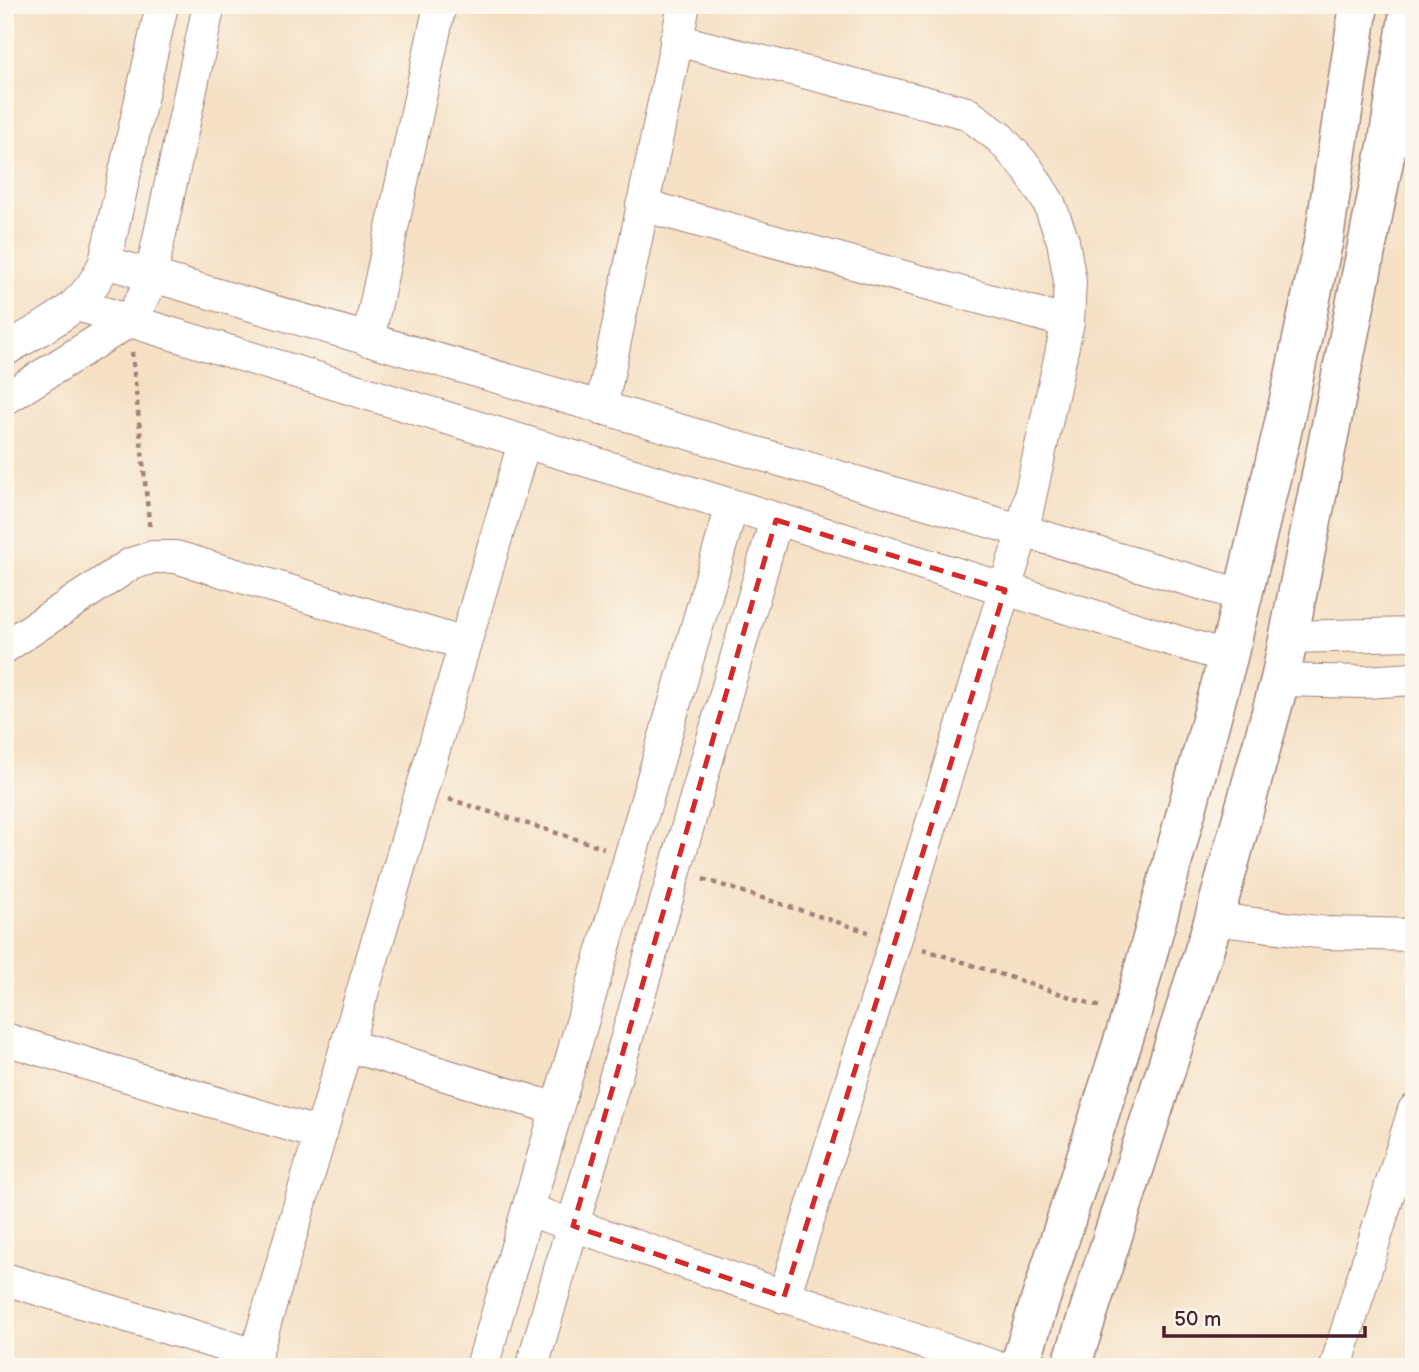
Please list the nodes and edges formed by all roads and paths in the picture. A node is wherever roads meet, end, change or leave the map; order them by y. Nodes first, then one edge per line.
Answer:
1 (162, 5) edge
2 (209, 5) edge
3 (440, 5) edge
4 (684, 5) edge
5 (1359, 5) edge
6 (1410, 5) edge
7 (676, 40) junction
8 (642, 205) junction
9 (105, 262) junction
10 (151, 276) junction
11 (78, 306) junction
12 (129, 321) junction
13 (1068, 322) junction
14 (368, 340) junction
15 (5, 350) edge
16 (5, 399) edge
17 (601, 409) junction
18 (524, 443) junction
19 (732, 506) junction
20 (776, 520) junction
21 (1022, 534) junction
22 (153, 557) junction
23 (1005, 590) junction
24 (1241, 596) junction
25 (1414, 634) edge
26 (1290, 636) junction
27 (465, 644) junction
28 (5, 647) edge
29 (1228, 657) junction
30 (1414, 679) edge
31 (1280, 680) junction
32 (422, 790) junction
33 (1185, 816) junction
34 (1239, 830) junction
35 (630, 856) junction
36 (675, 871) junction
37 (1166, 887) junction
38 (1218, 905) junction
39 (1414, 934) edge
40 (895, 940) junction
41 (1130, 1016) junction
42 (5, 1039) edge
43 (346, 1045) junction
44 (557, 1109) junction
45 (1414, 1110) edge
46 (320, 1134) junction
47 (528, 1210) junction
48 (572, 1226) junction
49 (5, 1279) edge
50 (784, 1297) junction
51 (254, 1361) edge
52 (482, 1367) edge
53 (532, 1367) edge
54 (996, 1367) edge
55 (1019, 1367) edge
56 (1071, 1367) edge
57 (1336, 1367) edge

1 - 9 street
2 - 10 street
3 - 14 street
4 - 7 street
5 - 24 street
6 - 26 street
7 - 8 street
7 - 13 street
8 - 13 street
8 - 17 street
9 - 10 street
9 - 11 street
10 - 12 street
10 - 14 street
11 - 12 street
11 - 15 street
12 - 16 street
12 - 18 street
12 - 22 path
13 - 21 street
14 - 17 street
17 - 21 street
18 - 19 street
18 - 27 street
19 - 20 street
19 - 35 street
20 - 23 street
20 - 36 street
21 - 23 street
21 - 24 street
22 - 27 street
22 - 28 street
23 - 29 street
23 - 40 street
24 - 29 street
25 - 26 street
26 - 31 street
27 - 32 street
29 - 33 street
30 - 31 street
31 - 34 street
32 - 35 path
32 - 43 street
33 - 34 street
33 - 37 street
34 - 38 street
35 - 44 street
36 - 40 path
36 - 48 street
37 - 38 street
37 - 41 street
38 - 39 street
38 - 56 street
40 - 41 path
40 - 50 street
41 - 55 street
42 - 46 street
43 - 44 street
43 - 46 street
44 - 47 street
45 - 57 street
46 - 51 street
47 - 48 street
47 - 52 street
48 - 50 street
48 - 53 street
49 - 51 street
50 - 54 street

